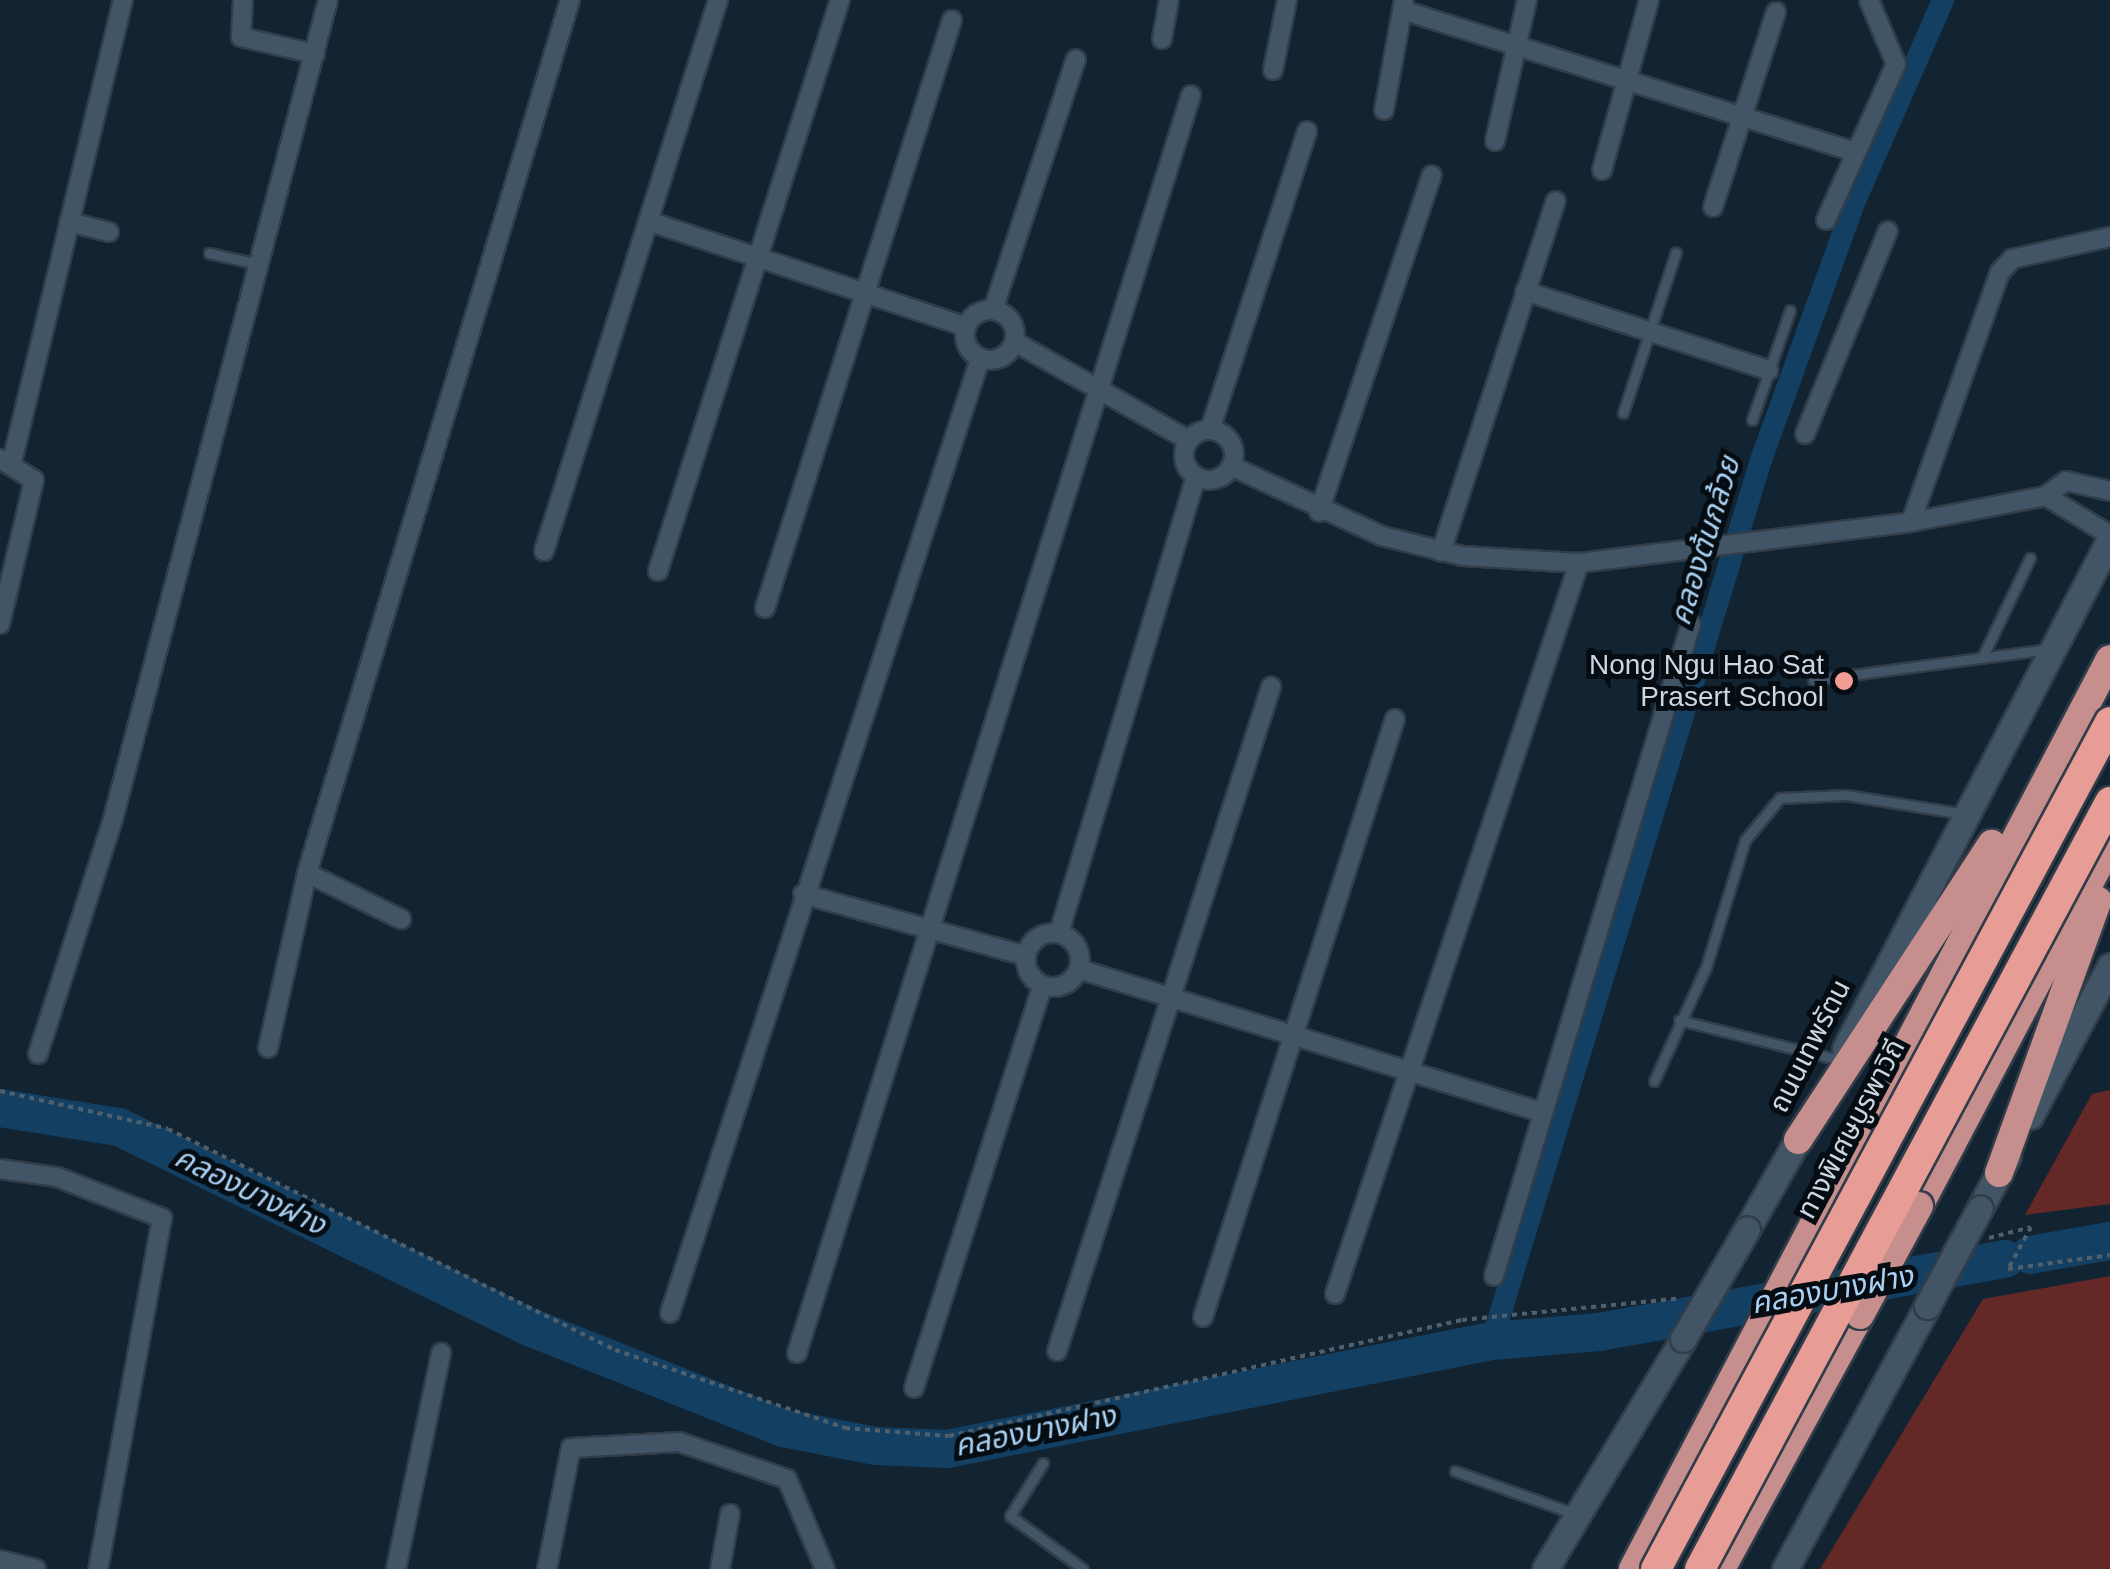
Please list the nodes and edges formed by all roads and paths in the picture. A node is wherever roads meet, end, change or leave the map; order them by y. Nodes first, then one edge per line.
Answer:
1 (123, 0) edge
2 (242, 0) edge
3 (328, 0) edge
4 (570, 0) edge
5 (718, 0) edge
6 (840, 0) edge
7 (1169, 0) edge
8 (1287, 0) edge
9 (1527, 0) edge
10 (1648, 0) edge
11 (1869, 0) edge
12 (1403, 5) edge
13 (1776, 12) dead end
14 (952, 20) dead end
15 (1162, 39) dead end
16 (1519, 44) junction
17 (315, 54) junction
18 (1076, 59) dead end
19 (1273, 70) dead end
20 (1626, 82) junction
21 (1191, 94) dead end
22 (1384, 110) dead end
23 (1740, 118) junction
24 (1307, 131) dead end
25 (1495, 140) dead end
26 (1856, 152) junction
27 (1602, 170) dead end
28 (1432, 175) dead end
29 (1556, 202) dead end
30 (1713, 207) dead end
31 (1826, 220) dead end
32 (648, 221) junction
33 (69, 222) junction
34 (1888, 231) dead end
35 (109, 232) dead end
36 (2110, 237) edge
37 (1676, 252) dead end
38 (209, 253) dead end
39 (759, 254) junction
40 (258, 264) junction
41 (866, 290) junction
42 (1525, 291) junction
43 (994, 310) junction
44 (1790, 310) dead end
45 (966, 327) junction
46 (1648, 331) junction
47 (1015, 342) junction
48 (980, 359) junction
49 (1768, 370) junction
50 (1101, 390) junction
51 (1623, 413) dead end
52 (1752, 420) dead end
53 (1210, 430) junction
54 (1805, 434) dead end
55 (1188, 440) junction
56 (6, 461) edge
57 (1232, 466) junction
58 (1196, 477) junction
59 (2110, 491) edge
60 (2046, 496) junction
61 (1320, 512) junction
62 (1911, 522) junction
63 (2110, 537) edge
64 (544, 551) dead end
65 (1441, 552) junction
66 (2030, 558) dead end
67 (1579, 563) junction
68 (658, 571) dead end
69 (765, 608) dead end
70 (0, 624) edge
71 (1691, 624) dead end
72 (2053, 648) junction
73 (1982, 658) junction
74 (2110, 658) edge
75 (1813, 680) dead end
76 (1271, 687) dead end
77 (2086, 702) junction
78 (1394, 719) dead end
79 (2110, 722) edge
80 (2110, 802) edge
81 (1966, 815) junction
82 (2110, 844) edge
83 (2110, 866) edge
84 (307, 873) junction
85 (804, 894) junction
86 (401, 919) dead end
87 (930, 929) junction
88 (1059, 933) junction
89 (1026, 956) junction
90 (2110, 966) edge
91 (1079, 969) junction
92 (1042, 986) junction
93 (1170, 994) junction
94 (1679, 1020) junction
95 (1294, 1032) junction
96 (268, 1048) dead end
97 (38, 1054) dead end
98 (1840, 1060) junction
99 (1414, 1074) junction
100 (1654, 1081) dead end
101 (1541, 1112) junction
102 (1798, 1140) junction
103 (0, 1168) edge
104 (1999, 1173) junction
105 (1494, 1276) dead end
106 (1336, 1294) dead end
107 (670, 1313) dead end
108 (1203, 1316) dead end
109 (1058, 1351) dead end
110 (442, 1353) dead end
111 (797, 1353) dead end
112 (914, 1388) dead end
113 (1043, 1463) dead end
114 (1455, 1470) dead end
115 (730, 1514) dead end
116 (1578, 1515) junction
117 (0, 1560) edge
118 (36, 1569) edge
119 (98, 1569) edge
120 (396, 1569) edge
121 (546, 1569) edge
122 (720, 1569) edge
123 (826, 1569) edge
124 (1083, 1569) edge
125 (1545, 1569) edge
126 (1633, 1569) edge
127 (1656, 1569) edge
128 (1700, 1569) edge
129 (1721, 1569) edge
130 (1785, 1569) edge

1 - 33 street
2 - 17 street
3 - 17 street
4 - 84 street
5 - 32 street
6 - 39 street
7 - 15 street
8 - 19 street
9 - 16 street
10 - 20 street
11 - 26 street
12 - 16 street
12 - 22 street
13 - 23 street
14 - 41 street
16 - 20 street
16 - 25 street
17 - 40 street
18 - 43 street
20 - 23 street
20 - 27 street
21 - 50 street
23 - 26 street
23 - 30 street
24 - 53 street
26 - 31 street
28 - 61 street
29 - 42 street
32 - 39 street
32 - 64 street
33 - 35 street
33 - 56 street
34 - 54 street
36 - 62 street
37 - 46 lane
38 - 40 lane
39 - 41 street
39 - 68 street
40 - 97 street
41 - 45 street
41 - 69 street
42 - 46 street
42 - 65 street
43 - 45 street
43 - 47 street
44 - 49 lane
45 - 48 street
46 - 49 street
46 - 51 lane
47 - 48 street
47 - 50 street
48 - 85 street
49 - 52 lane
50 - 55 street
50 - 87 street
53 - 55 street
53 - 57 street
55 - 58 street
56 - 70 street
57 - 58 street
57 - 61 street
58 - 88 street
59 - 60 street
60 - 62 street
60 - 63 street
61 - 65 street
62 - 67 street
63 - 72 main road, ถนนเทพรัตน
65 - 67 street
66 - 73 lane
67 - 99 street
71 - 101 street
72 - 73 lane
72 - 81 main road, ถนนเทพรัตน
73 - 75 lane
74 - 77 highway
76 - 93 street
77 - 102 highway
77 - 126 highway
78 - 95 street
79 - 127 highway, ทางพิเศษบูรพาวิถี, bridge
80 - 128 highway, bridge
81 - 94 lane
81 - 98 main road, ถนนเทพรัตน
82 - 129 highway, bridge
83 - 104 highway
84 - 86 street
84 - 96 street
85 - 87 street
85 - 107 street
87 - 89 street
87 - 111 street
88 - 89 street
88 - 91 street
89 - 92 street
90 - 104 main road
91 - 92 street
91 - 93 street
92 - 112 street
93 - 95 street
93 - 109 street
94 - 98 lane
94 - 100 lane
95 - 99 street
95 - 108 street
98 - 102 main road, ถนนเทพรัตน
99 - 101 street
99 - 106 street
101 - 105 street
102 - 116 main road, ถนนเทพรัตน, bridge
103 - 119 street
104 - 130 main road, bridge
110 - 120 street
113 - 124 lane
114 - 116 lane
115 - 122 street
116 - 125 main road, ถนนเทพรัตน
117 - 118 street
121 - 123 street

